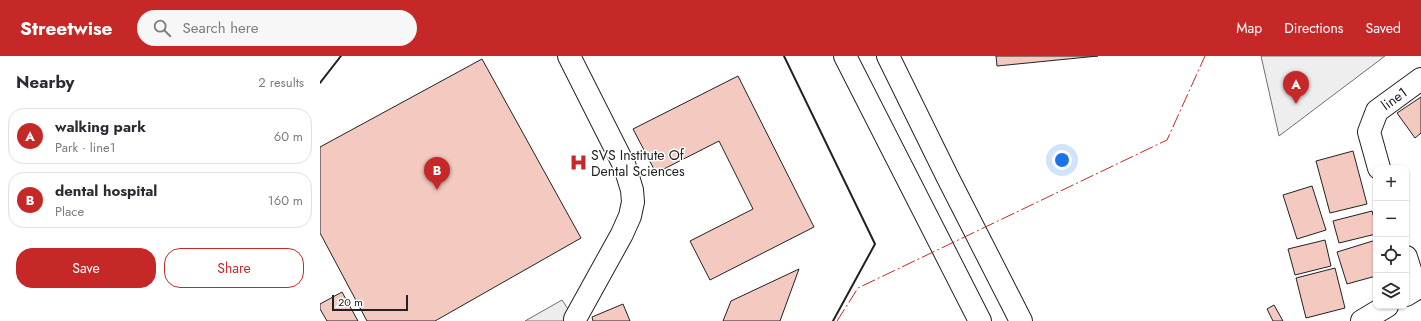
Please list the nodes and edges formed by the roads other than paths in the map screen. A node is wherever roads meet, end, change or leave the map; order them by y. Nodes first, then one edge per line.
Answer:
1 (569, 56) edge
2 (845, 56) edge
3 (888, 56) edge
4 (1421, 79) edge
5 (1378, 165) edge
6 (1409, 268) edge
7 (1416, 293) edge
8 (1382, 309) edge
9 (976, 313) edge
10 (575, 319) dead end
11 (1021, 321) edge
12 (1362, 321) edge

1 - 10 main road
2 - 9 main road
3 - 11 main road
4 - 5 main road, line1
6 - 7 main road
8 - 12 main road

